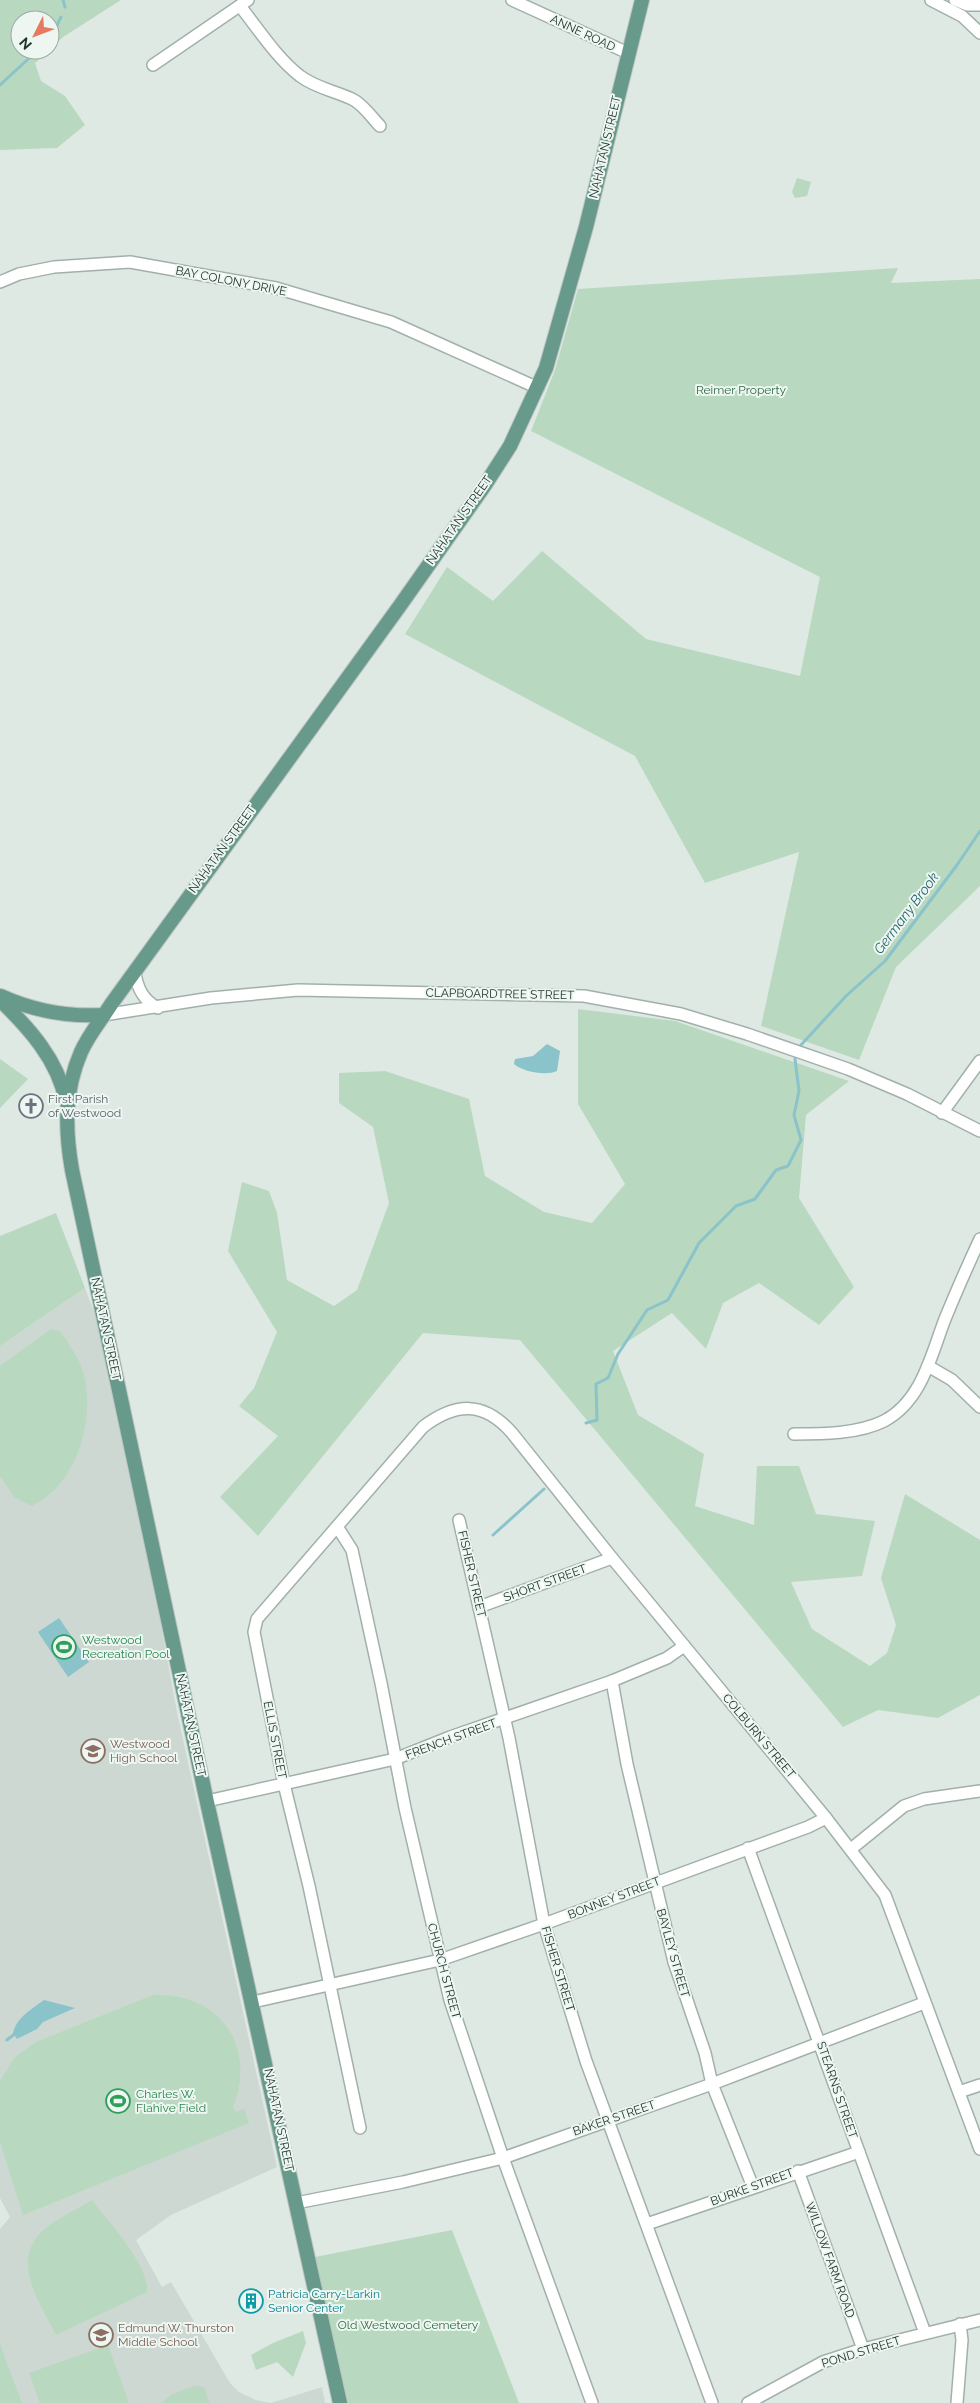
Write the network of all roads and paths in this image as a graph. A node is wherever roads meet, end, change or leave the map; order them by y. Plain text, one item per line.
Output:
1 (512, 0) edge
2 (642, 0) edge
3 (930, 0) edge
4 (955, 0) edge
5 (244, 3) edge
6 (980, 5) edge
7 (976, 29) edge
8 (628, 53) junction
9 (153, 65) dead end
10 (380, 126) dead end
11 (0, 282) edge
12 (538, 388) junction
13 (135, 972) junction
14 (0, 996) edge
15 (0, 1000) edge
16 (158, 1008) junction
17 (104, 1015) junction
18 (980, 1061) edge
19 (67, 1109) junction
20 (942, 1113) junction
21 (980, 1131) edge
22 (980, 1238) edge
23 (928, 1366) junction
24 (980, 1407) edge
25 (439, 1415) joint
26 (794, 1434) dead end
27 (460, 1520) dead end
28 (338, 1528) junction
29 (612, 1558) junction
30 (479, 1607) junction
31 (684, 1646) junction
32 (612, 1681) junction
33 (504, 1719) junction
34 (395, 1759) junction
35 (284, 1784) junction
36 (980, 1790) edge
37 (207, 1801) junction
38 (826, 1818) junction
39 (748, 1848) junction
40 (851, 1849) junction
41 (654, 1883) junction
42 (544, 1924) junction
43 (440, 1960) junction
44 (330, 1986) junction
45 (253, 2002) junction
46 (924, 2003) junction
47 (820, 2043) junction
48 (712, 2084) junction
49 (980, 2085) edge
50 (959, 2092) junction
51 (609, 2120) junction
52 (360, 2128) dead end
53 (980, 2149) edge
54 (859, 2152) junction
55 (503, 2158) junction
56 (798, 2171) junction
57 (753, 2188) junction
58 (296, 2203) junction
59 (647, 2224) junction
60 (980, 2320) edge
61 (960, 2324) junction
62 (926, 2333) junction
63 (863, 2349) junction
64 (340, 2403) edge
65 (592, 2403) edge
66 (712, 2403) edge
67 (748, 2403) edge
68 (957, 2403) edge

1 - 8 street, ANNE ROAD
2 - 8 main road, NAHATAN STREET
3 - 7 street
4 - 6 street
5 - 9 street
5 - 10 street
8 - 12 main road, NAHATAN STREET
11 - 12 street, BAY COLONY DRIVE
12 - 13 main road, NAHATAN STREET
13 - 16 street
13 - 17 main road, NAHATAN STREET
14 - 17 main road, CLAPBOARDTREE STREET
15 - 19 main road
16 - 17 street, CLAPBOARDTREE STREET
16 - 20 street, CLAPBOARDTREE STREET
17 - 19 main road, NAHATAN STREET
18 - 20 street
19 - 37 main road, NAHATAN STREET
20 - 21 street, CLAPBOARDTREE STREET
22 - 23 street
23 - 24 street
23 - 26 street
25 - 28 street, ELLIS STREET
25 - 29 street, COLBURN STREET
27 - 30 street, FISHER STREET
28 - 34 street, CHURCH STREET
28 - 35 street, ELLIS STREET
29 - 30 street, SHORT STREET
29 - 31 street, COLBURN STREET
30 - 33 street, FISHER STREET
31 - 32 street, FRENCH STREET
31 - 38 street, COLBURN STREET
32 - 33 street, FRENCH STREET
32 - 41 street, BAYLEY STREET
33 - 34 street, FRENCH STREET
33 - 42 street, FISHER STREET
34 - 35 street, FRENCH STREET
34 - 43 street, CHURCH STREET
35 - 37 street, FRENCH STREET
35 - 44 street, ELLIS STREET
36 - 40 street
37 - 45 main road, NAHATAN STREET
38 - 39 street, BONNEY STREET
38 - 40 street, COLBURN STREET
39 - 41 street, BONNEY STREET
39 - 47 street, STEARNS STREET
40 - 46 street, COLBURN STREET
41 - 42 street, BONNEY STREET
41 - 48 street, BAYLEY STREET
42 - 43 street, BONNEY STREET
42 - 51 street, FISHER STREET
43 - 44 street, BONNEY STREET
43 - 55 street, CHURCH STREET
44 - 45 street, BONNEY STREET
44 - 52 street, ELLIS STREET
45 - 58 main road, NAHATAN STREET
46 - 47 street, BAKER STREET
46 - 50 street, COLBURN STREET
47 - 48 street, BAKER STREET
47 - 54 street, STEARNS STREET
48 - 51 street, BAKER STREET
48 - 57 street, BAYLEY STREET
49 - 50 street
50 - 53 street, COLBURN STREET
51 - 55 street, BAKER STREET
51 - 59 street, FISHER STREET
54 - 56 street, BURKE STREET
54 - 62 street, STEARNS STREET
55 - 58 street, BAKER STREET
55 - 65 street, CHURCH STREET
56 - 57 street, BURKE STREET
56 - 63 street, WILLOW FARM ROAD
57 - 59 street, BURKE STREET
58 - 64 main road, NAHATAN STREET
59 - 66 street, FISHER STREET
60 - 61 street, POND STREET
61 - 62 street, POND STREET
61 - 68 street
62 - 63 street, POND STREET
63 - 67 street, POND STREET

